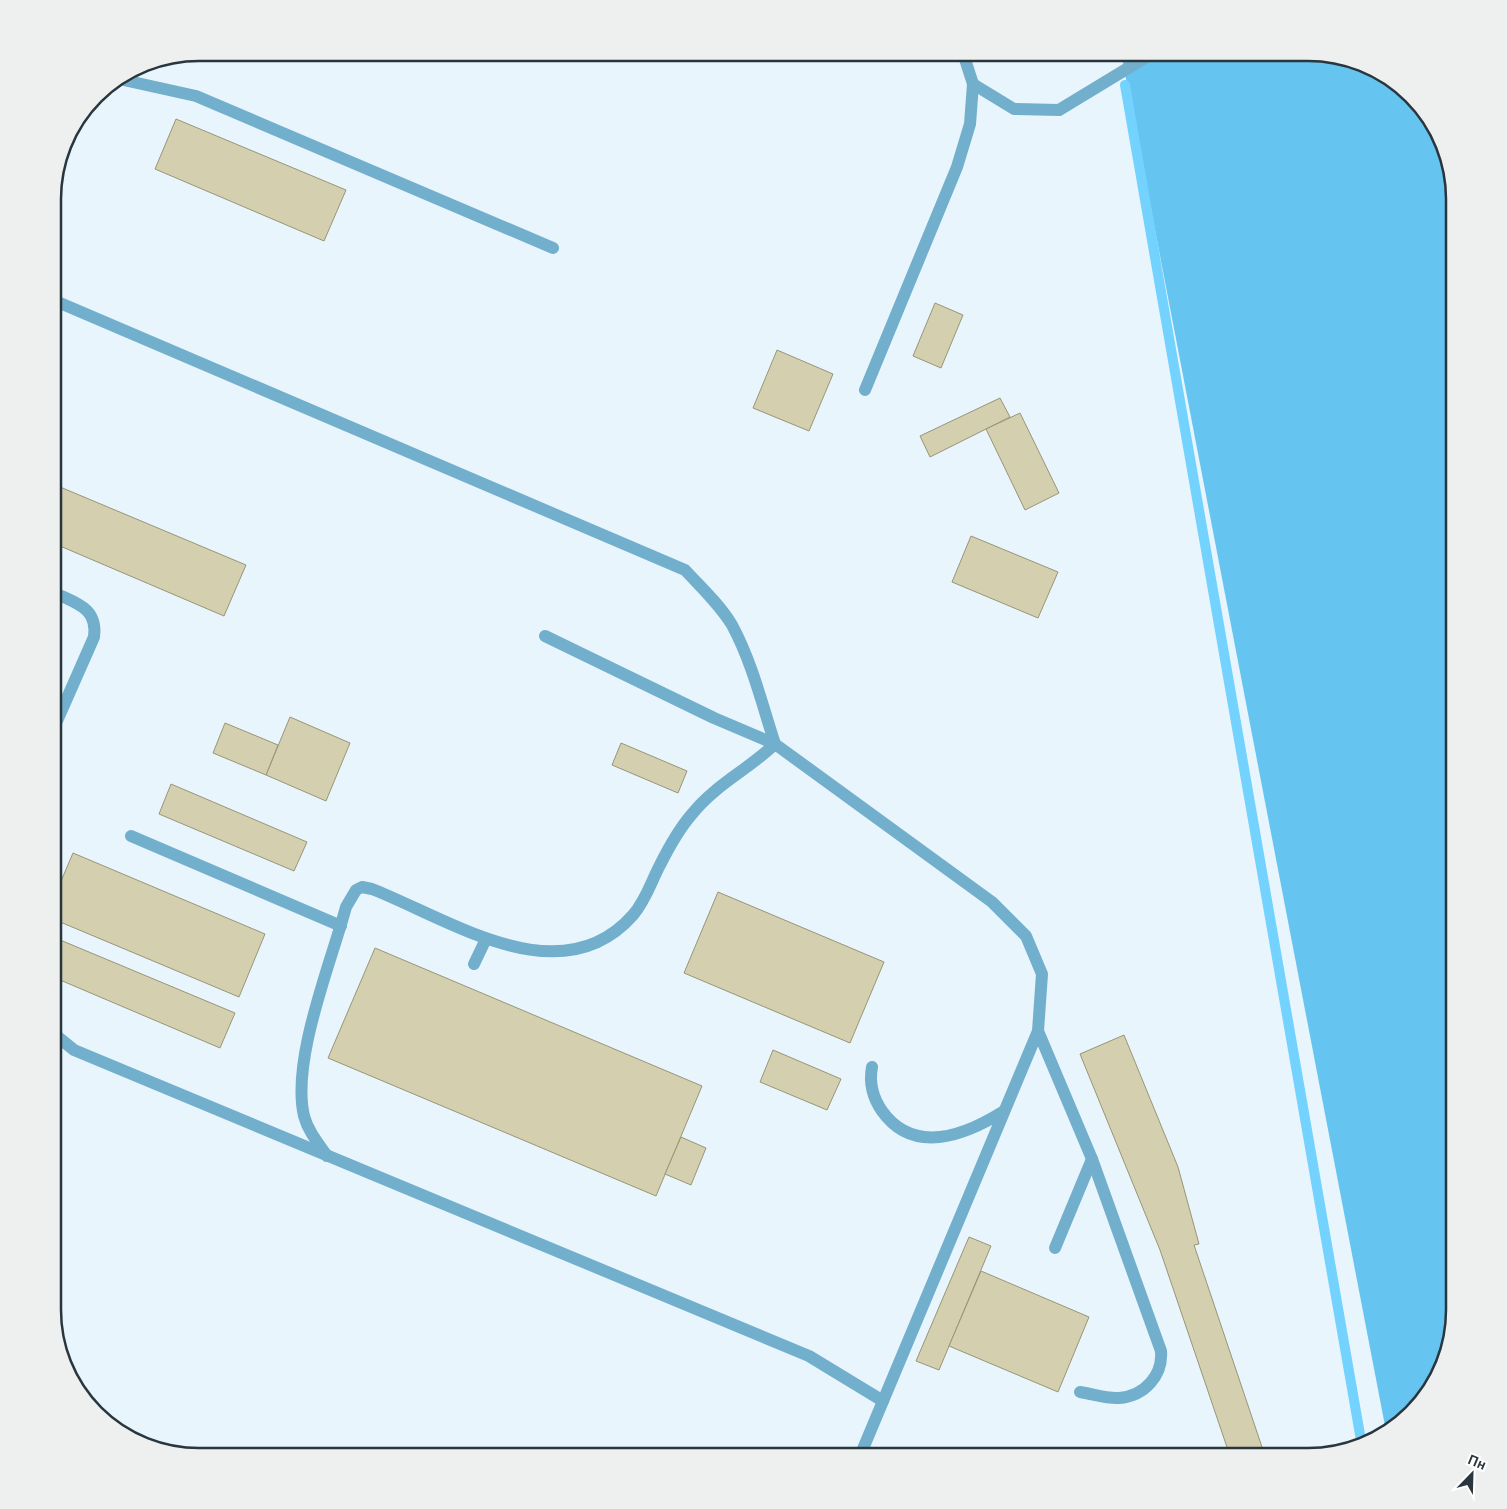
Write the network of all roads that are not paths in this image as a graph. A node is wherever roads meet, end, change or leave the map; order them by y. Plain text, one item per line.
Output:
1 (966, 62) edge
2 (1138, 62) edge
3 (128, 81) edge
4 (973, 84) junction
5 (553, 248) dead end
6 (62, 304) edge
7 (865, 390) dead end
8 (62, 596) edge
9 (545, 636) dead end
10 (62, 711) edge
11 (775, 744) junction
12 (131, 836) dead end
13 (341, 926) junction
14 (486, 939) junction
15 (474, 964) dead end
16 (1038, 1031) junction
17 (61, 1040) edge
18 (872, 1067) dead end
19 (1004, 1111) junction
20 (327, 1156) junction
21 (1092, 1159) junction
22 (1055, 1248) dead end
23 (1080, 1392) dead end
24 (883, 1401) junction
25 (863, 1448) edge

1 - 4 street
2 - 4 street
3 - 5 street
4 - 7 street
6 - 11 street
8 - 10 street
9 - 11 street
11 - 14 street
11 - 16 street
12 - 13 street
13 - 14 street
13 - 20 street
14 - 15 street
16 - 19 street
16 - 21 street
17 - 20 street
18 - 19 street
19 - 24 street
20 - 24 street
21 - 22 street
21 - 23 street
24 - 25 street

